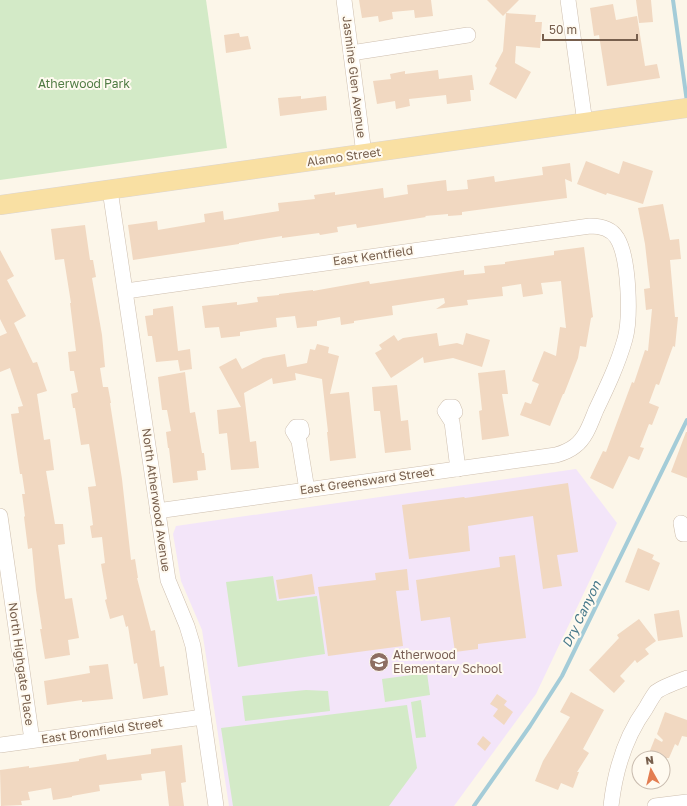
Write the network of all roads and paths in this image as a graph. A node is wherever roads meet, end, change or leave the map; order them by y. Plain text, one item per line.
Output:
1 (344, 0) edge
2 (568, 0) edge
3 (468, 35) dead end
4 (351, 52) junction
5 (680, 109) edge
6 (585, 123) junction
7 (364, 154) junction
8 (110, 190) junction
9 (0, 205) edge
10 (126, 291) junction
11 (455, 412) dead end
12 (302, 432) dead end
13 (576, 446) joint
14 (458, 469) junction
15 (306, 490) junction
16 (157, 511) junction
17 (0, 516) edge
18 (687, 678) edge
19 (203, 716) junction
20 (32, 740) junction
21 (0, 745) edge
22 (687, 802) edge
23 (216, 806) edge
24 (611, 806) edge
25 (655, 806) edge

1 - 4 street, Jasmine Glen Avenue
2 - 6 street
3 - 4 street
4 - 7 street, Jasmine Glen Avenue
5 - 6 main road, Alamo Street
6 - 7 main road, Alamo Street
7 - 8 main road, Alamo Street
8 - 9 main road, Alamo Street
8 - 10 street, North Atherwood Avenue
10 - 13 street, East Kentfield
10 - 16 street, North Atherwood Avenue
11 - 14 street
12 - 15 street
13 - 14 street, East Greensward Street
14 - 15 street, East Greensward Street
15 - 16 street, East Greensward Street
16 - 19 street, North Atherwood Avenue
17 - 20 street, North Highgate Place
18 - 24 street
19 - 20 street, East Bromfield Street
19 - 23 street, North Atherwood Avenue
20 - 21 street, East Bromfield Street
22 - 25 street

